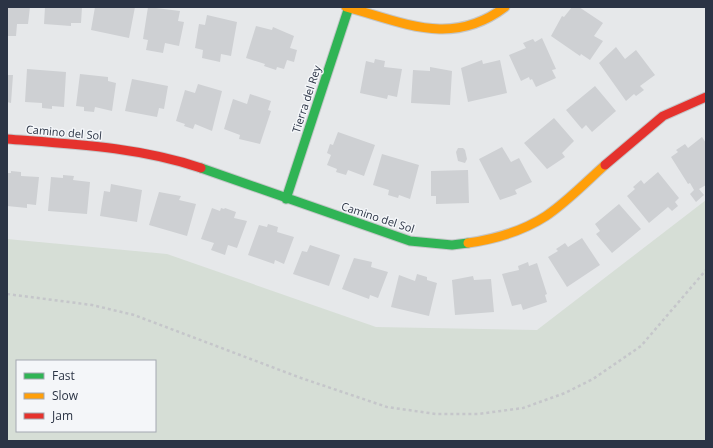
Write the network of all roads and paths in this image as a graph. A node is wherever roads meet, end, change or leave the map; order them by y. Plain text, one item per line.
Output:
1 (348, 7) edge
2 (505, 7) edge
3 (706, 97) edge
4 (7, 139) edge
5 (286, 199) junction
6 (706, 270) edge
7 (7, 294) edge

1 - 2 street
1 - 5 street, Tierra del Rey
3 - 5 street, Camino del Sol
4 - 5 street, Camino del Sol
6 - 7 path

